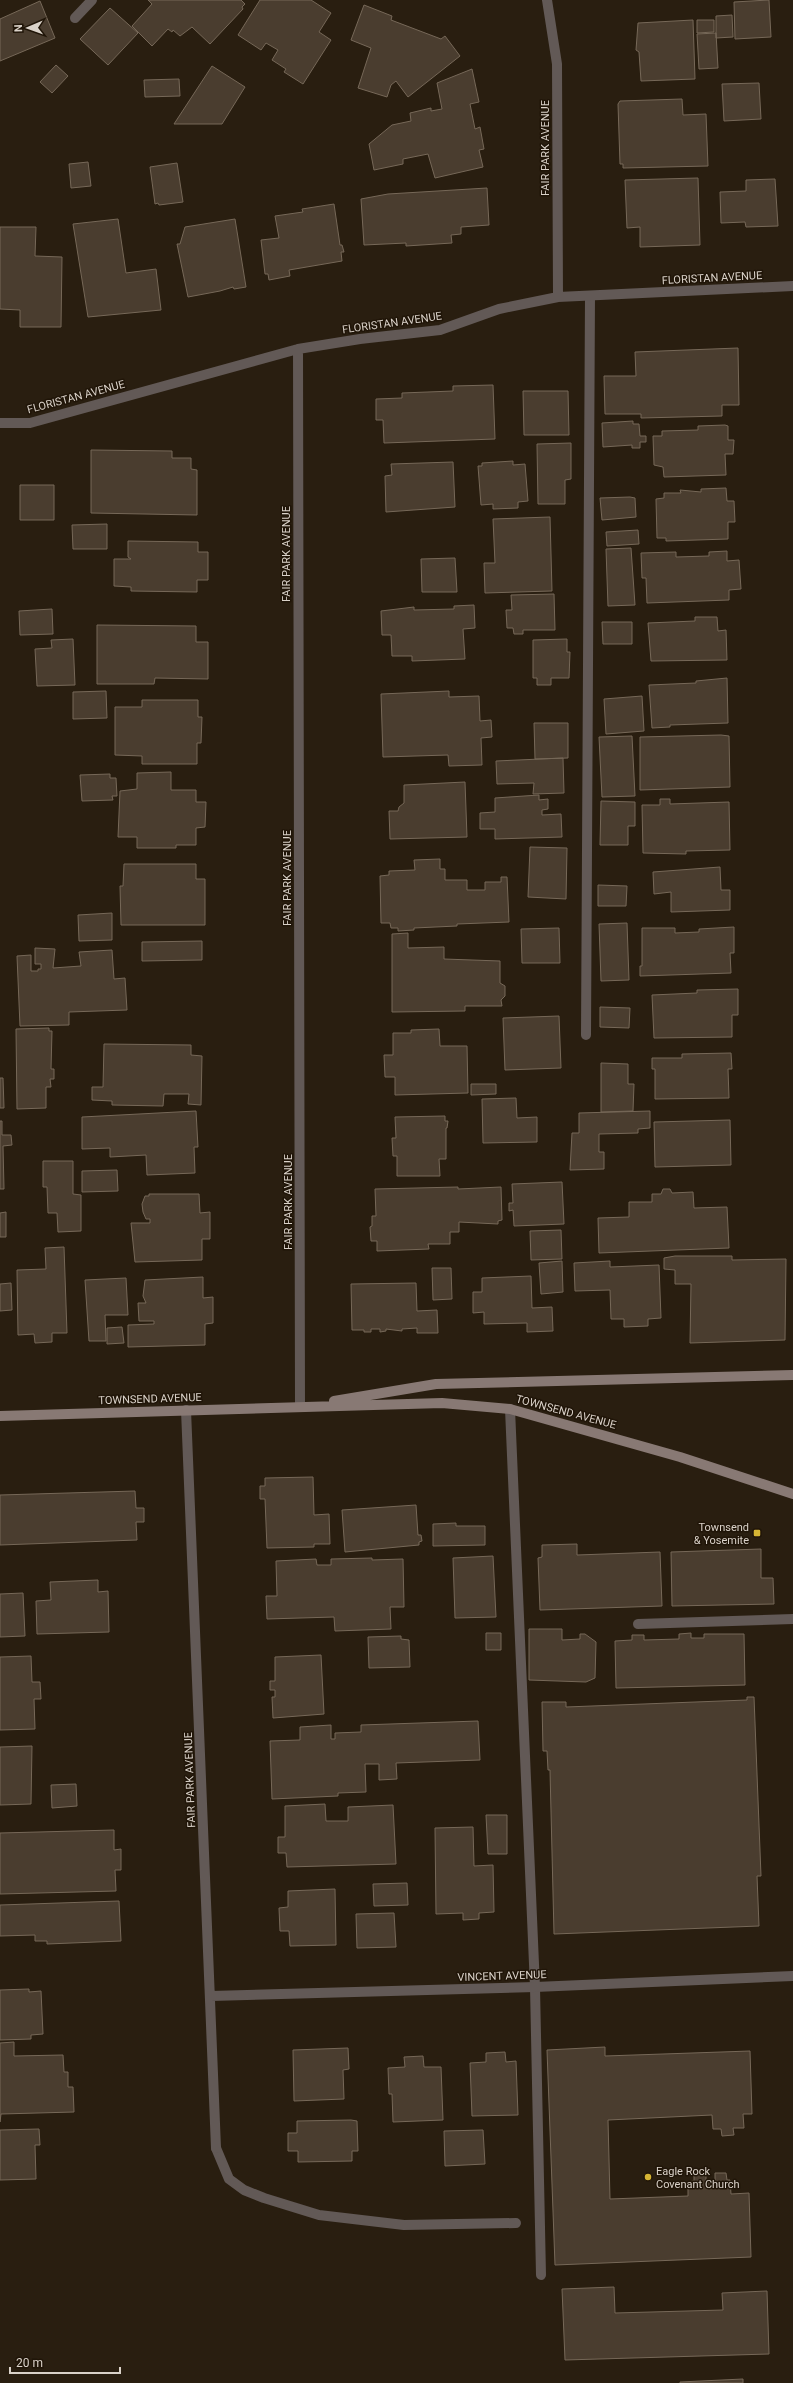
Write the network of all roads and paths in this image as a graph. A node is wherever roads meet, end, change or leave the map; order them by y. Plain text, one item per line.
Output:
1 (92, 0) edge
2 (547, 0) edge
3 (75, 18) dead end
4 (793, 286) edge
5 (590, 296) junction
6 (558, 297) junction
7 (298, 349) junction
8 (0, 423) edge
9 (586, 1035) dead end
10 (793, 1375) edge
11 (300, 1406) junction
12 (510, 1409) junction
13 (186, 1410) junction
14 (0, 1416) edge
15 (793, 1494) edge
16 (793, 1619) edge
17 (638, 1624) dead end
18 (793, 1976) edge
19 (535, 1987) junction
20 (211, 1996) junction
21 (516, 2223) dead end
22 (541, 2275) dead end

1 - 3 street
2 - 6 street, FAIR PARK AVENUE
4 - 5 street, FLORISTAN AVENUE
5 - 6 street, FLORISTAN AVENUE
5 - 9 street
6 - 7 street, FLORISTAN AVENUE
7 - 8 street, FLORISTAN AVENUE
7 - 11 street, FAIR PARK AVENUE
10 - 11 street, TOWNSEND AVENUE
11 - 12 street, TOWNSEND AVENUE
11 - 13 street, TOWNSEND AVENUE
12 - 15 street, TOWNSEND AVENUE
12 - 19 street
13 - 14 street, TOWNSEND AVENUE
13 - 20 street, FAIR PARK AVENUE
16 - 17 street
18 - 19 street, VINCENT AVENUE
19 - 20 street, VINCENT AVENUE
19 - 22 street
20 - 21 street, FAIR PARK AVENUE

